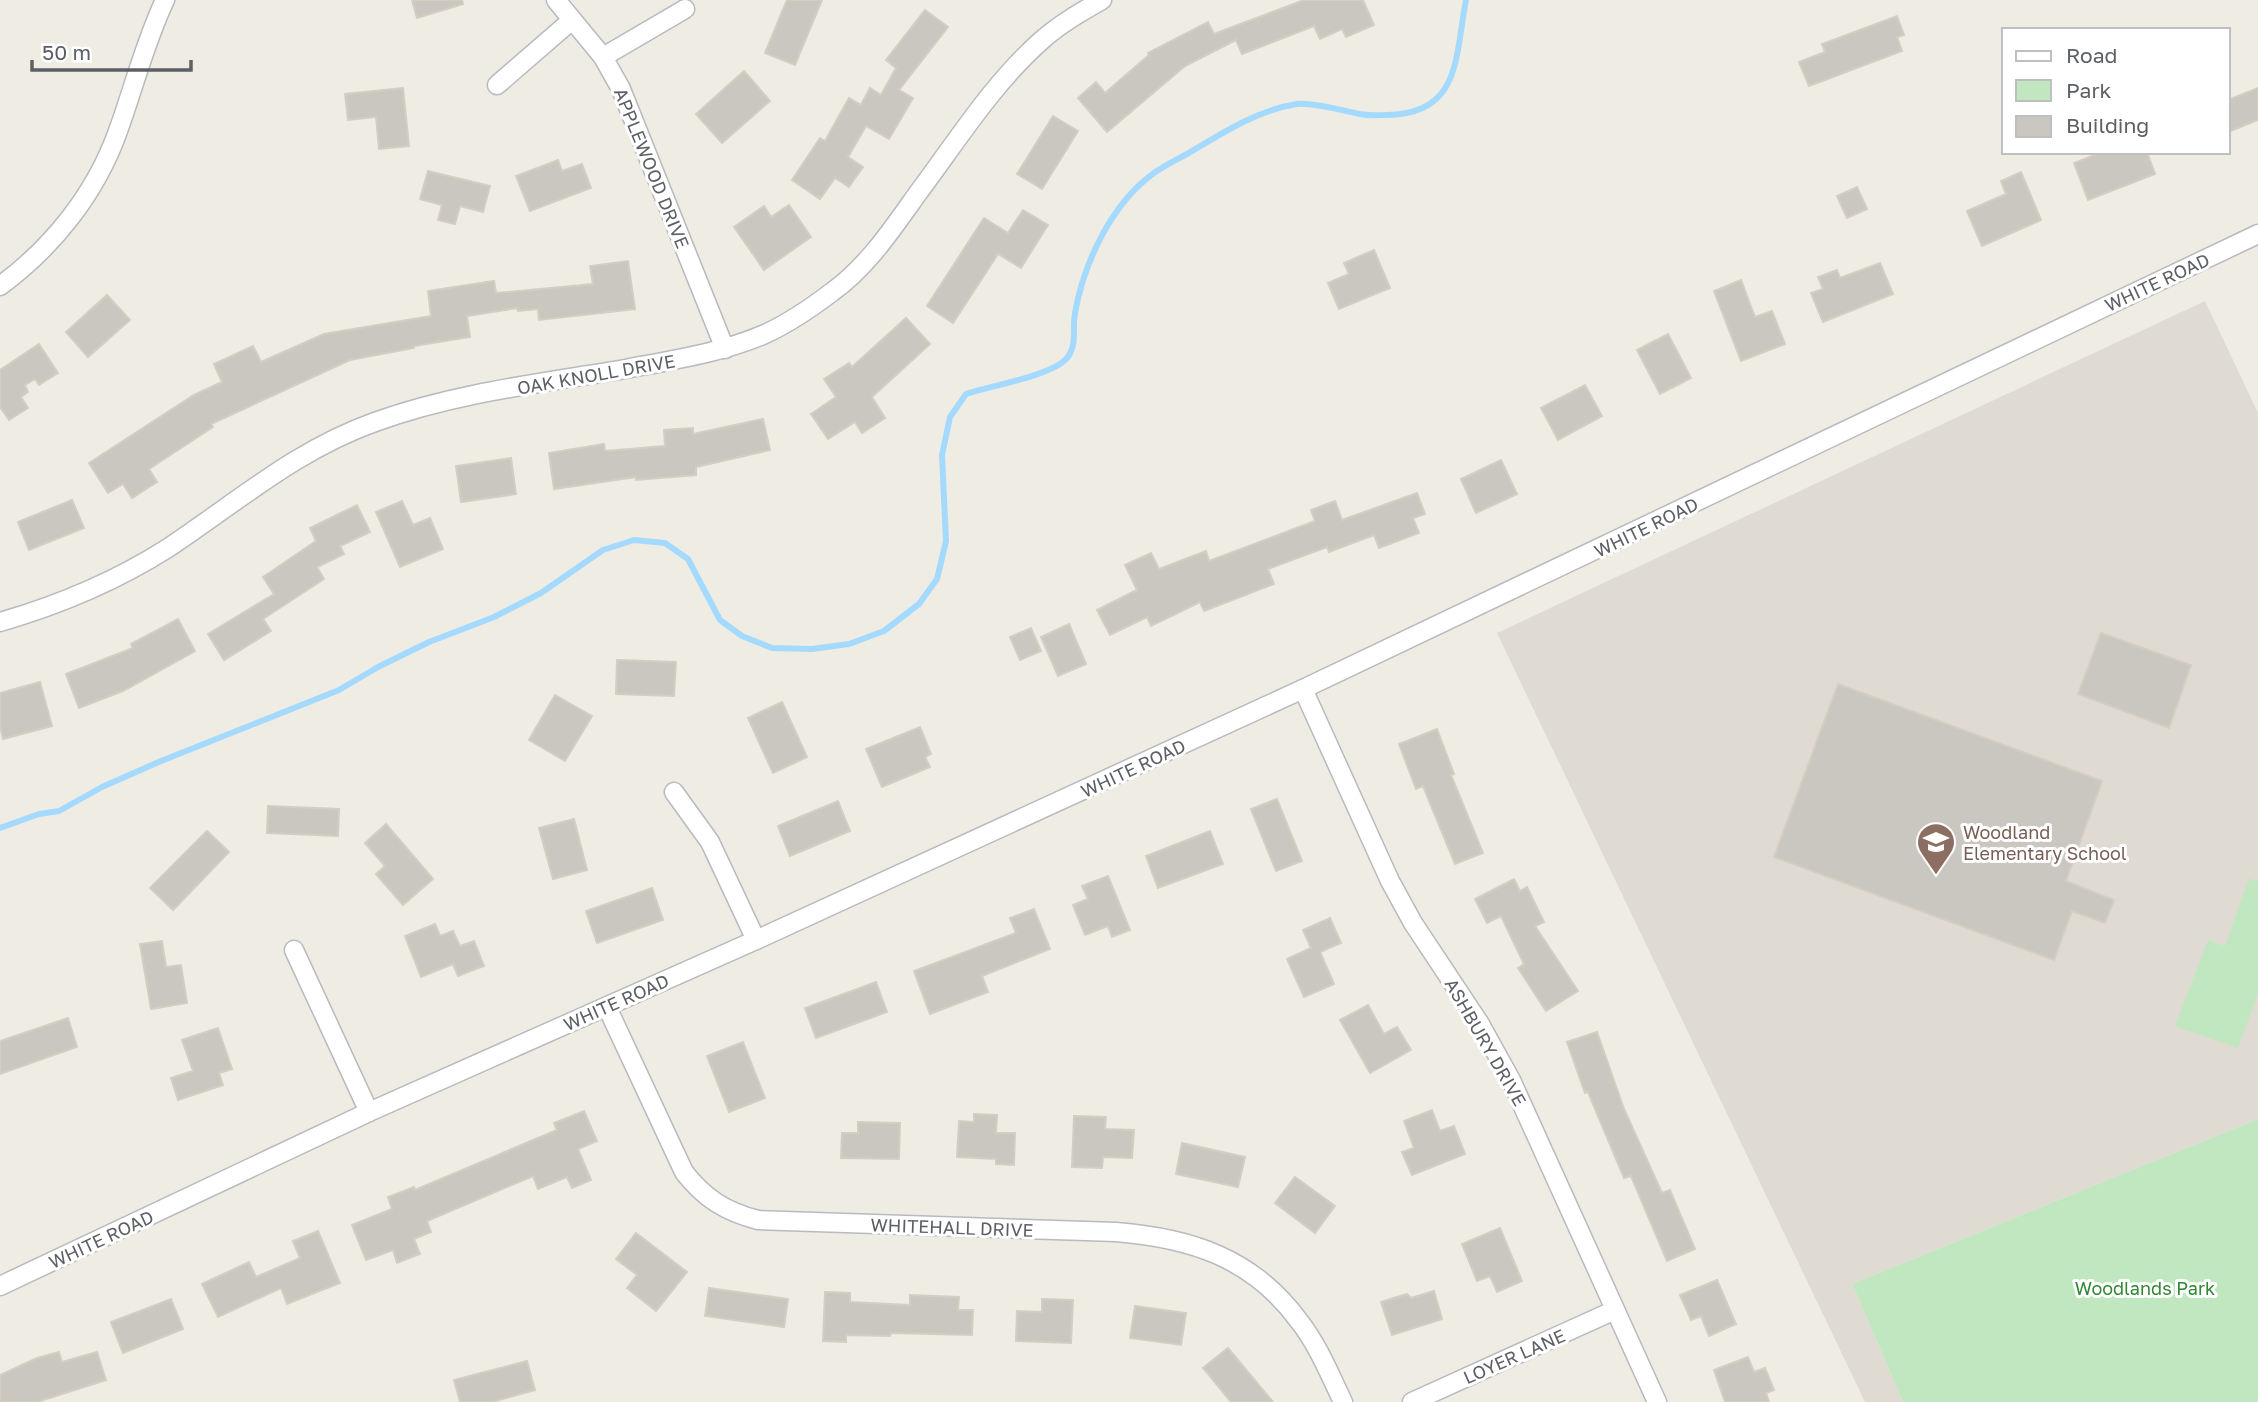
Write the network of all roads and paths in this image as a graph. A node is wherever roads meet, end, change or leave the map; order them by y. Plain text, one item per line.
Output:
1 (165, 0) edge
2 (556, 0) edge
3 (1102, 0) edge
4 (685, 9) dead end
5 (572, 20) junction
6 (603, 57) junction
7 (497, 85) dead end
8 (2258, 234) edge
9 (0, 286) edge
10 (725, 349) junction
11 (0, 622) edge
12 (1303, 689) junction
13 (674, 792) dead end
14 (756, 940) junction
15 (295, 950) dead end
16 (607, 1007) junction
17 (369, 1112) junction
18 (0, 1286) edge
19 (1615, 1310) junction
20 (1343, 1402) edge
21 (1412, 1402) edge
22 (1657, 1402) edge

1 - 9 street
2 - 5 street, APPLEWOOD DRIVE
3 - 10 street, OAK KNOLL DRIVE
4 - 6 street
5 - 6 street, APPLEWOOD DRIVE
5 - 7 street
6 - 10 street, APPLEWOOD DRIVE
8 - 12 street, WHITE ROAD
10 - 11 street, OAK KNOLL DRIVE
12 - 14 street, WHITE ROAD
12 - 19 street, ASHBURY DRIVE
13 - 14 street
14 - 16 street, WHITE ROAD
15 - 17 street
16 - 17 street, WHITE ROAD
16 - 20 street, WHITEHALL DRIVE
17 - 18 street, WHITE ROAD
19 - 21 street, LOYER LANE
19 - 22 street, ASHBURY DRIVE

